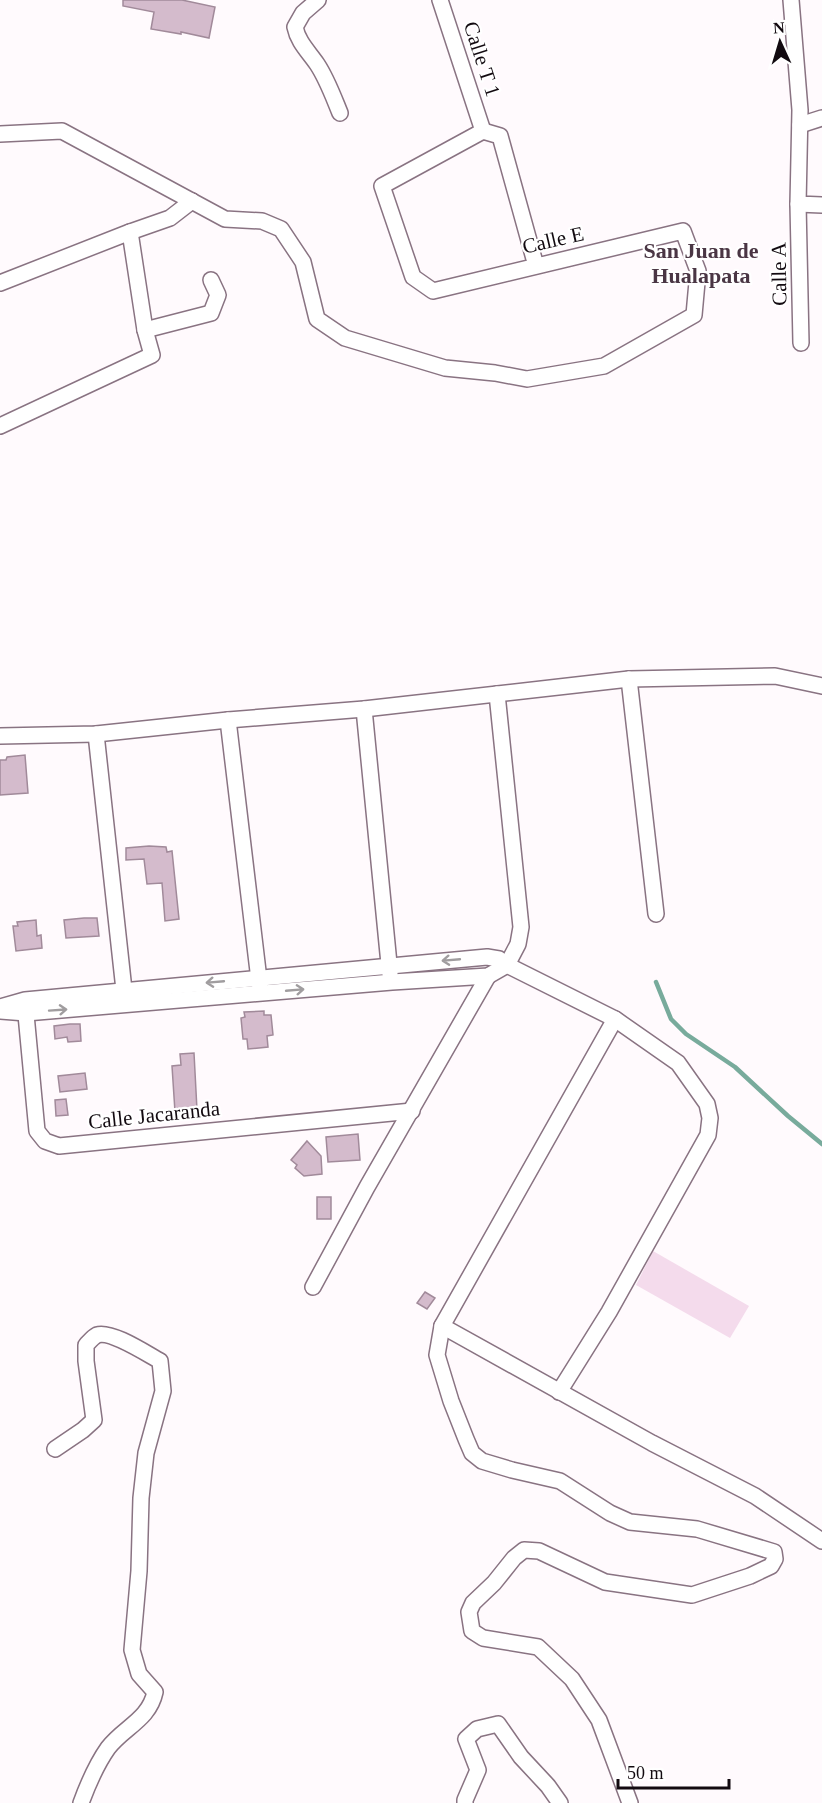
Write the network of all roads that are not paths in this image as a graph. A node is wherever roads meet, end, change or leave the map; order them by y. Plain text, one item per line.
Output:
1 (318, 0) edge
2 (440, 0) edge
3 (791, 0) edge
4 (339, 113) dead end
5 (822, 118) edge
6 (800, 125) junction
7 (483, 131) junction
8 (0, 134) edge
9 (192, 201) junction
10 (798, 204) junction
11 (822, 205) edge
12 (130, 232) junction
13 (536, 266) junction
14 (211, 280) dead end
15 (0, 283) edge
16 (145, 330) junction
17 (801, 344) dead end
18 (0, 426) edge
19 (629, 679) junction
20 (822, 686) edge
21 (497, 694) junction
22 (364, 709) junction
23 (228, 720) junction
24 (96, 734) junction
25 (0, 736) edge
26 (656, 914) dead end
27 (389, 965) junction
28 (507, 965) junction
29 (488, 976) junction
30 (392, 982) junction
31 (259, 986) junction
32 (125, 998) junction
33 (25, 1006) junction
34 (0, 1009) edge
35 (615, 1019) junction
36 (412, 1111) junction
37 (313, 1287) dead end
38 (442, 1326) junction
39 (559, 1392) junction
40 (55, 1449) dead end
41 (822, 1541) edge
42 (81, 1803) edge
43 (465, 1803) edge
44 (560, 1803) edge
45 (630, 1803) edge

1 - 4 street
2 - 7 street, Calle T 1
3 - 6 street, Calle A
5 - 6 street
6 - 10 street, Calle A
7 - 13 street
7 - 13 street, Calle E
8 - 9 street
9 - 12 street
9 - 13 street, Calle E
10 - 11 street
10 - 17 street, Calle A
12 - 15 street
12 - 16 street
14 - 16 street
16 - 18 street
19 - 20 street
19 - 21 street
19 - 26 street
21 - 22 street
21 - 28 street
22 - 23 street
22 - 27 street
23 - 24 street
23 - 31 street
24 - 25 street
24 - 32 street
28 -> 27 street
27 - 30 street
27 - 31 street
28 - 29 street
28 - 35 street
29 - 30 street
29 - 36 street
31 -> 30 street
31 - 32 street
32 - 33 street
33 - 34 street
33 - 36 street, Calle Jacaranda
35 - 38 street
35 - 39 street
36 - 37 street
38 - 39 street
38 - 45 street
39 - 41 street
40 - 42 street
43 - 44 street

